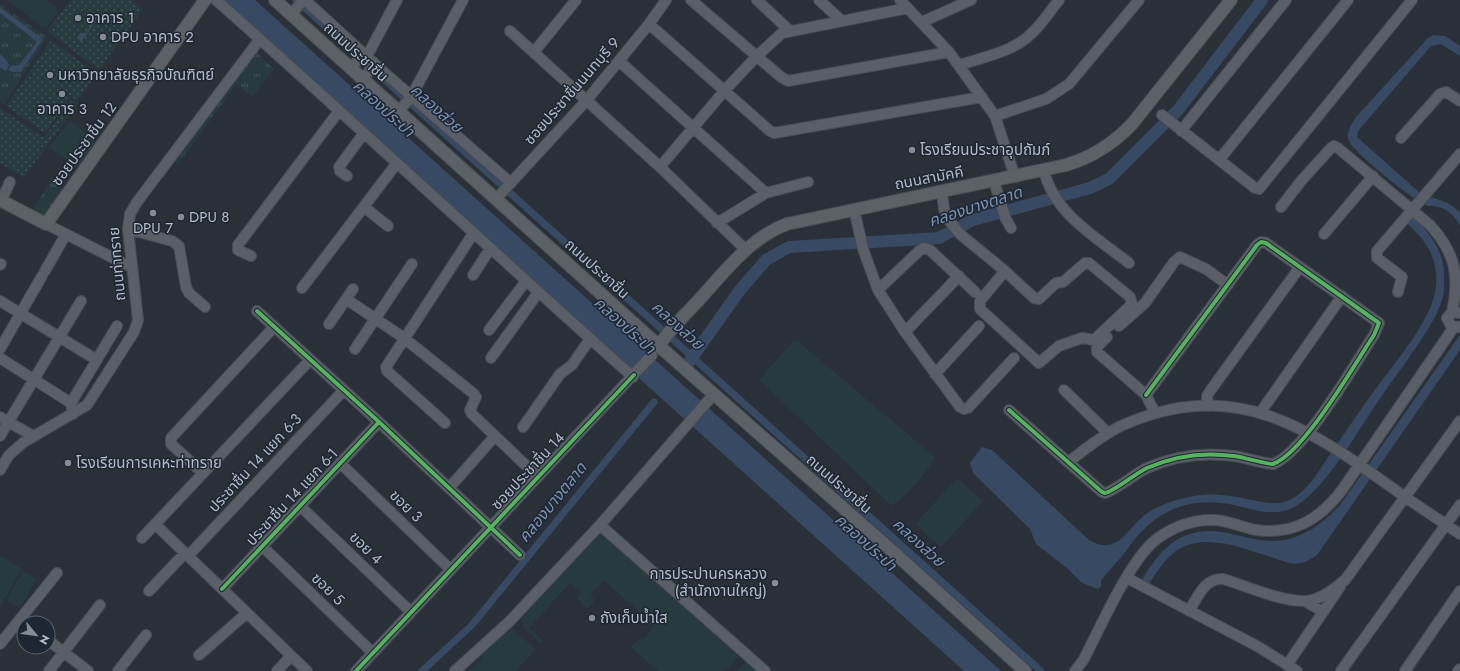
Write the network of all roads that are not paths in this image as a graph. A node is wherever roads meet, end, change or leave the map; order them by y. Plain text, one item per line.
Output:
1 (205, 0) edge
2 (216, 0) edge
3 (275, 0) edge
4 (397, 0) edge
5 (463, 0) edge
6 (576, 0) edge
7 (666, 0) edge
8 (690, 0) edge
9 (757, 0) edge
10 (819, 0) edge
11 (900, 0) edge
12 (971, 0) edge
13 (1059, 0) edge
14 (1139, 0) edge
15 (1231, 0) edge
16 (1286, 0) edge
17 (1348, 0) edge
18 (1412, 0) edge
19 (299, 5) edge
20 (908, 8) junction
21 (842, 21) junction
22 (922, 22) junction
23 (649, 24) junction
24 (510, 30) dead end
25 (790, 31) junction
26 (260, 39) junction
27 (534, 52) junction
28 (949, 52) junction
29 (757, 56) junction
30 (360, 59) junction
31 (619, 61) junction
32 (960, 65) junction
33 (370, 71) junction
34 (725, 90) junction
35 (412, 97) junction
36 (982, 97) junction
37 (586, 100) junction
38 (1460, 101) edge
39 (401, 109) junction
40 (339, 111) junction
41 (1162, 115) dead end
42 (995, 116) junction
43 (693, 126) junction
44 (1178, 128) junction
45 (364, 133) junction
46 (1401, 138) dead end
47 (1460, 154) edge
48 (1219, 160) junction
49 (397, 163) junction
50 (660, 167) junction
51 (1044, 170) junction
52 (347, 176) dead end
53 (1373, 176) junction
54 (1015, 177) junction
55 (994, 181) junction
56 (10, 182) dead end
57 (808, 182) dead end
58 (509, 184) junction
59 (942, 192) junction
60 (766, 193) junction
61 (498, 196) junction
62 (0, 200) edge
63 (364, 207) junction
64 (1281, 207) dead end
65 (1415, 207) junction
66 (856, 218) dead end
67 (717, 223) junction
68 (46, 224) junction
69 (388, 226) dead end
70 (128, 228) junction
71 (1011, 228) dead end
72 (66, 234) junction
73 (473, 234) junction
74 (1324, 234) dead end
75 (490, 249) junction
76 (746, 250) junction
77 (251, 256) dead end
78 (1129, 263) dead end
79 (412, 264) dead end
80 (131, 267) junction
81 (1300, 267) junction
82 (1005, 271) junction
83 (472, 275) dead end
84 (959, 276) junction
85 (526, 281) junction
86 (1228, 285) junction
87 (302, 288) dead end
88 (353, 289) dead end
89 (878, 290) junction
90 (975, 292) dead end
91 (1398, 292) dead end
92 (538, 293) junction
93 (1342, 296) junction
94 (346, 299) junction
95 (0, 301) edge
96 (81, 301) dead end
97 (204, 307) dead end
98 (257, 311) dead end
99 (1456, 312) edge
100 (21, 314) junction
101 (376, 319) junction
102 (329, 324) dead end
103 (117, 326) dead end
104 (979, 326) dead end
105 (274, 327) junction
106 (1457, 327) edge
107 (490, 330) dead end
108 (904, 332) junction
109 (59, 337) junction
110 (404, 338) junction
111 (590, 339) junction
112 (658, 347) junction
113 (0, 349) edge
114 (355, 349) dead end
115 (0, 358) edge
116 (490, 358) dead end
117 (1014, 358) dead end
118 (97, 360) junction
119 (310, 360) junction
120 (935, 374) junction
121 (633, 376) junction
122 (34, 379) junction
123 (344, 390) junction
124 (1064, 390) dead end
125 (1146, 395) junction
126 (710, 398) junction
127 (71, 403) junction
128 (1208, 406) junction
129 (1009, 410) dead end
130 (1155, 413) junction
131 (1260, 413) junction
132 (73, 414) junction
133 (4, 419) edge
134 (1460, 420) edge
135 (379, 422) junction
136 (445, 423) dead end
137 (523, 427) dead end
138 (1310, 432) junction
139 (1108, 433) junction
140 (0, 436) edge
141 (32, 436) junction
142 (495, 436) junction
143 (1068, 462) junction
144 (340, 464) junction
145 (1362, 465) junction
146 (0, 470) edge
147 (203, 473) junction
148 (538, 478) junction
149 (449, 488) junction
150 (1405, 497) junction
151 (1460, 505) edge
152 (300, 506) junction
153 (154, 524) junction
154 (1446, 524) junction
155 (600, 525) junction
156 (491, 527) junction
157 (1460, 534) edge
158 (142, 538) dead end
159 (262, 546) junction
160 (186, 555) junction
161 (520, 555) dead end
162 (451, 570) junction
163 (58, 573) dead end
164 (1127, 578) junction
165 (1345, 580) junction
166 (222, 589) junction
167 (149, 591) dead end
168 (1460, 591) edge
169 (1305, 601) junction
170 (100, 605) dead end
171 (1189, 611) junction
172 (411, 612) junction
173 (1323, 612) junction
174 (247, 613) junction
175 (28, 615) edge
176 (16, 629) edge
177 (146, 635) dead end
178 (0, 644) edge
179 (56, 646) edge
180 (63, 652) junction
181 (373, 653) junction
182 (199, 655) dead end
183 (291, 656) junction
184 (1287, 665) junction
185 (49, 671) edge
186 (88, 671) edge
187 (118, 671) edge
188 (277, 671) edge
189 (307, 671) edge
190 (356, 671) edge
191 (455, 671) edge
192 (765, 671) edge
193 (1025, 671) edge
194 (1075, 671) edge
195 (1297, 671) edge
196 (1342, 671) edge
197 (1405, 671) edge

1 - 68 main road, ซอยประชาชื่น 12
2 - 26 street
3 - 19 main road, ถนนประชาชื่น
4 - 30 street
5 - 35 street
6 - 27 street
7 - 23 street, ซอยประชาชื่นนนทบุรี 9
8 - 29 street
9 - 25 street
10 - 21 street
11 - 20 street
12 - 22 street
13 - 32 street
14 - 42 street
15 - 51 main road, ถนนสามัคคี
16 - 44 street
17 - 48 street
18 - 48 street
19 - 30 main road, ถนนประชาชื่น
19 - 30 street
20 - 21 street
20 - 22 street
21 - 25 street
22 - 28 street
23 - 31 street, ซอยประชาชื่นนนทบุรี 9
23 - 34 street
24 - 27 street
25 - 29 street
26 - 40 street
26 - 70 street, ถนนท่าทราย
27 - 37 street
28 - 29 street
28 - 32 street
29 - 34 street
30 - 33 main road, ถนนประชาชื่น
30 - 33 street
31 - 37 street, ซอยประชาชื่นนนทบุรี 9
31 - 43 street
32 - 36 street
33 - 35 street
33 - 39 main road, ถนนประชาชื่น
34 - 36 street
34 - 43 street
35 - 39 street
35 - 58 street
36 - 42 street
37 - 50 street
37 - 58 street, ซอยประชาชื่นนนทบุรี 9
38 - 46 street
39 - 61 main road, ถนนประชาชื่น
40 - 45 street
40 - 77 street
41 - 44 street
42 - 54 street
43 - 50 street
43 - 60 street
44 - 48 street
45 - 49 street
45 - 52 street
47 - 65 street
49 - 63 street
49 - 73 street
50 - 67 street
51 - 54 main road, ถนนสามัคคี
51 - 78 street
53 - 64 street
53 - 65 street
53 - 74 street
54 - 55 main road, ถนนสามัคคี
55 - 59 main road, ถนนสามัคคี
55 - 71 street
56 - 62 street
57 - 60 street
58 - 61 street, ซอยประชาชื่นนนทบุรี 9
59 - 76 main road, ถนนสามัคคี
59 - 82 street
60 - 67 street
61 - 112 main road, ถนนประชาชื่น
62 - 68 main road
63 - 69 street
63 - 87 street
65 - 91 street
65 - 99 street
66 - 89 street
67 - 76 street
68 - 72 street
70 - 80 street, ถนนท่าทราย
70 - 97 street
72 - 80 street
72 - 100 street
73 - 75 street
73 - 110 street
75 - 83 street
75 - 85 street
76 - 112 main road, ถนนสามัคคี
79 - 101 street
80 - 132 street, ถนนท่าทราย
81 - 86 street
81 - 93 street
81 - 128 street
82 - 82 street
84 - 89 street
84 - 90 street
84 - 108 street
85 - 92 street
85 - 107 street
86 - 125 street
86 - 125 street
88 - 94 street
89 - 108 street
92 - 111 street
92 - 116 street
93 - 131 street
93 - 138 street
94 - 101 street
94 - 102 street
95 - 100 street
96 - 109 street
98 - 105 street
99 - 106 street
100 - 109 street
100 - 113 street
101 - 110 street
101 - 114 street
103 - 118 street
104 - 120 street
105 - 119 street
105 - 147 street
106 - 145 street
108 - 120 street
109 - 118 street
109 - 122 street
110 - 136 street
110 - 142 street
111 - 121 street
111 - 137 street
112 - 121 street, ซอยประชาชื่น 14
112 - 126 main road, ถนนประชาชื่น
115 - 122 street
117 - 120 street
118 - 127 street
119 - 123 street
119 - 147 street
121 - 148 street, ซอยประชาชื่น 14
122 - 127 street
122 - 133 street
123 - 135 street
123 - 160 street, ประชาชื่น 14 แยก 6-3
124 - 139 street
125 - 130 street
126 - 155 street
126 - 193 main road, ถนนประชาชื่น
127 - 132 street
128 - 130 street
128 - 131 street
129 - 143 street
130 - 139 street
131 - 138 street
132 - 141 street, ถนนท่าทราย
133 - 140 street
133 - 141 street
134 - 150 street
135 - 144 street, ประชาชื่น 14 แยก 6-1
135 - 149 street
138 - 143 street
138 - 145 street
139 - 143 street
141 - 146 street, ถนนท่าทราย
142 - 148 street
142 - 149 street
144 - 152 street, ประชาชื่น 14 แยก 6-1
144 - 162 street, ขอย 3
145 - 150 street
145 - 164 street
147 - 153 street
148 - 156 street, ซอยประชาชื่น 14
149 - 156 street
150 - 154 street
150 - 165 street
151 - 154 street
152 - 159 street, ประชาชื่น 14 แยก 6-1
152 - 172 street, ขอย 4
153 - 158 street
153 - 160 street
154 - 157 street
154 - 196 street
155 - 191 street
155 - 192 street
156 - 161 street
156 - 162 street, ซอยประชาชื่น 14
159 - 166 street, ประชาชื่น 14 แยก 6-1
159 - 181 street, ฃอย 5
160 - 166 street
160 - 167 street, ประชาชื่น 14 แยก 6-3
162 - 172 street, ซอยประชาชื่น 14
163 - 175 street
164 - 171 street
164 - 194 street
165 - 169 street
165 - 173 street
166 - 174 street
168 - 197 street
169 - 171 street
169 - 173 street
170 - 180 street
171 - 184 street
172 - 181 street, ซอยประชาชื่น 14
173 - 184 street
174 - 182 street
174 - 183 street
176 - 178 street
177 - 187 street
179 - 180 street
180 - 185 street
180 - 186 street
181 - 190 street, ซอยประชาชื่น 14
183 - 188 street
183 - 189 street
184 - 195 street

